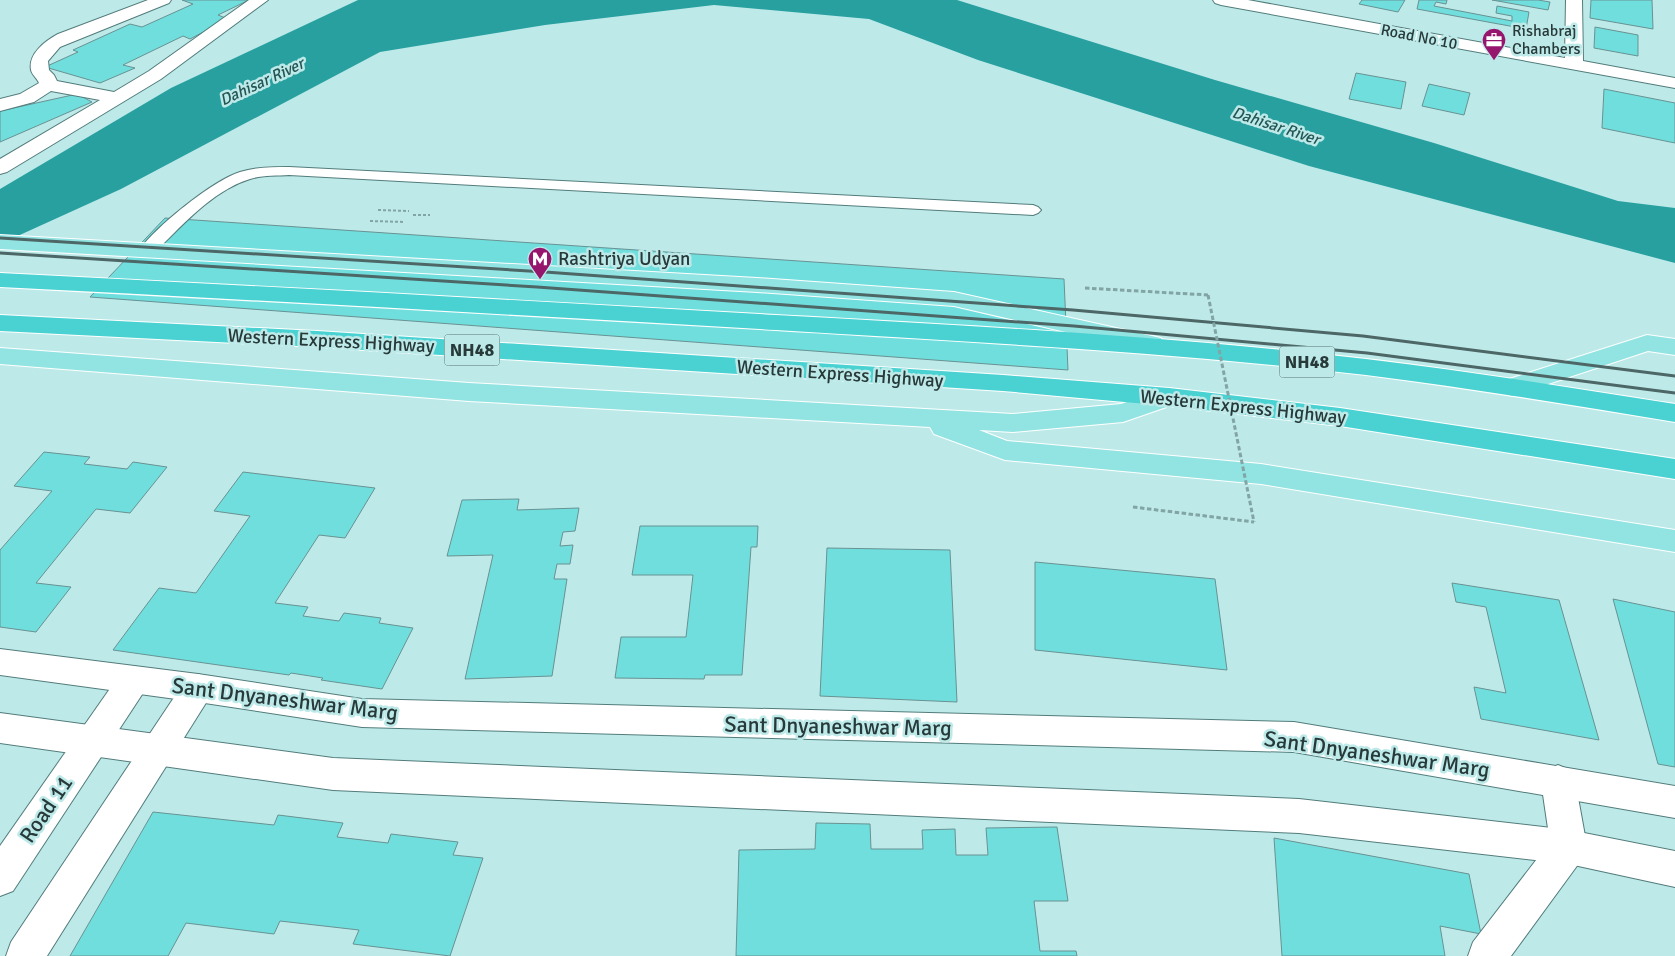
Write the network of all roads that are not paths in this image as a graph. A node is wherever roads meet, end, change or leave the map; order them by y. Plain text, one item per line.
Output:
1 (163, 0) edge
2 (260, 0) edge
3 (1222, 0) edge
4 (1574, 0) edge
5 (1574, 66) junction
6 (1675, 83) edge
7 (48, 85) junction
8 (117, 98) junction
9 (0, 105) edge
10 (0, 168) edge
11 (1033, 210) dead end
12 (0, 242) edge
13 (146, 252) junction
14 (0, 280) edge
15 (0, 323) edge
16 (1675, 347) edge
17 (1175, 349) junction
18 (0, 356) edge
19 (1512, 387) junction
20 (1169, 397) junction
21 (1675, 414) edge
22 (918, 417) junction
23 (1675, 469) edge
24 (1675, 541) edge
25 (0, 662) edge
26 (134, 680) junction
27 (198, 688) junction
28 (0, 728) edge
29 (91, 741) junction
30 (157, 749) junction
31 (1558, 781) junction
32 (1675, 802) edge
33 (1569, 847) junction
34 (1675, 870) edge
35 (0, 878) edge
36 (25, 956) edge
37 (1487, 956) edge

1 - 7 street
2 - 8 street
3 - 5 street, Road No 10
4 - 5 street
5 - 6 street, Road No 10
7 - 8 street
7 - 9 street
8 - 10 street
11 - 13 lane
12 - 13 main road
13 - 17 main road
14 - 17 highway, NH48
15 - 20 highway, Western Express Highway / NH48
16 - 19 main road
17 - 19 highway, NH48
18 - 22 main road
19 - 21 highway, NH48
20 - 22 main road
20 - 23 highway, Western Express Highway / NH48
22 - 24 main road
25 - 26 street, Sant Dnyaneshwar Marg
26 - 27 street, Sant Dnyaneshwar Marg
26 - 29 street, Road 11
27 - 30 street
27 - 31 street, Sant Dnyaneshwar Marg
28 - 29 street
29 - 30 street
29 - 35 street, Road 11
30 - 33 street
30 - 36 street
31 - 32 street, Sant Dnyaneshwar Marg
31 - 33 street
33 - 34 street
33 - 37 street

